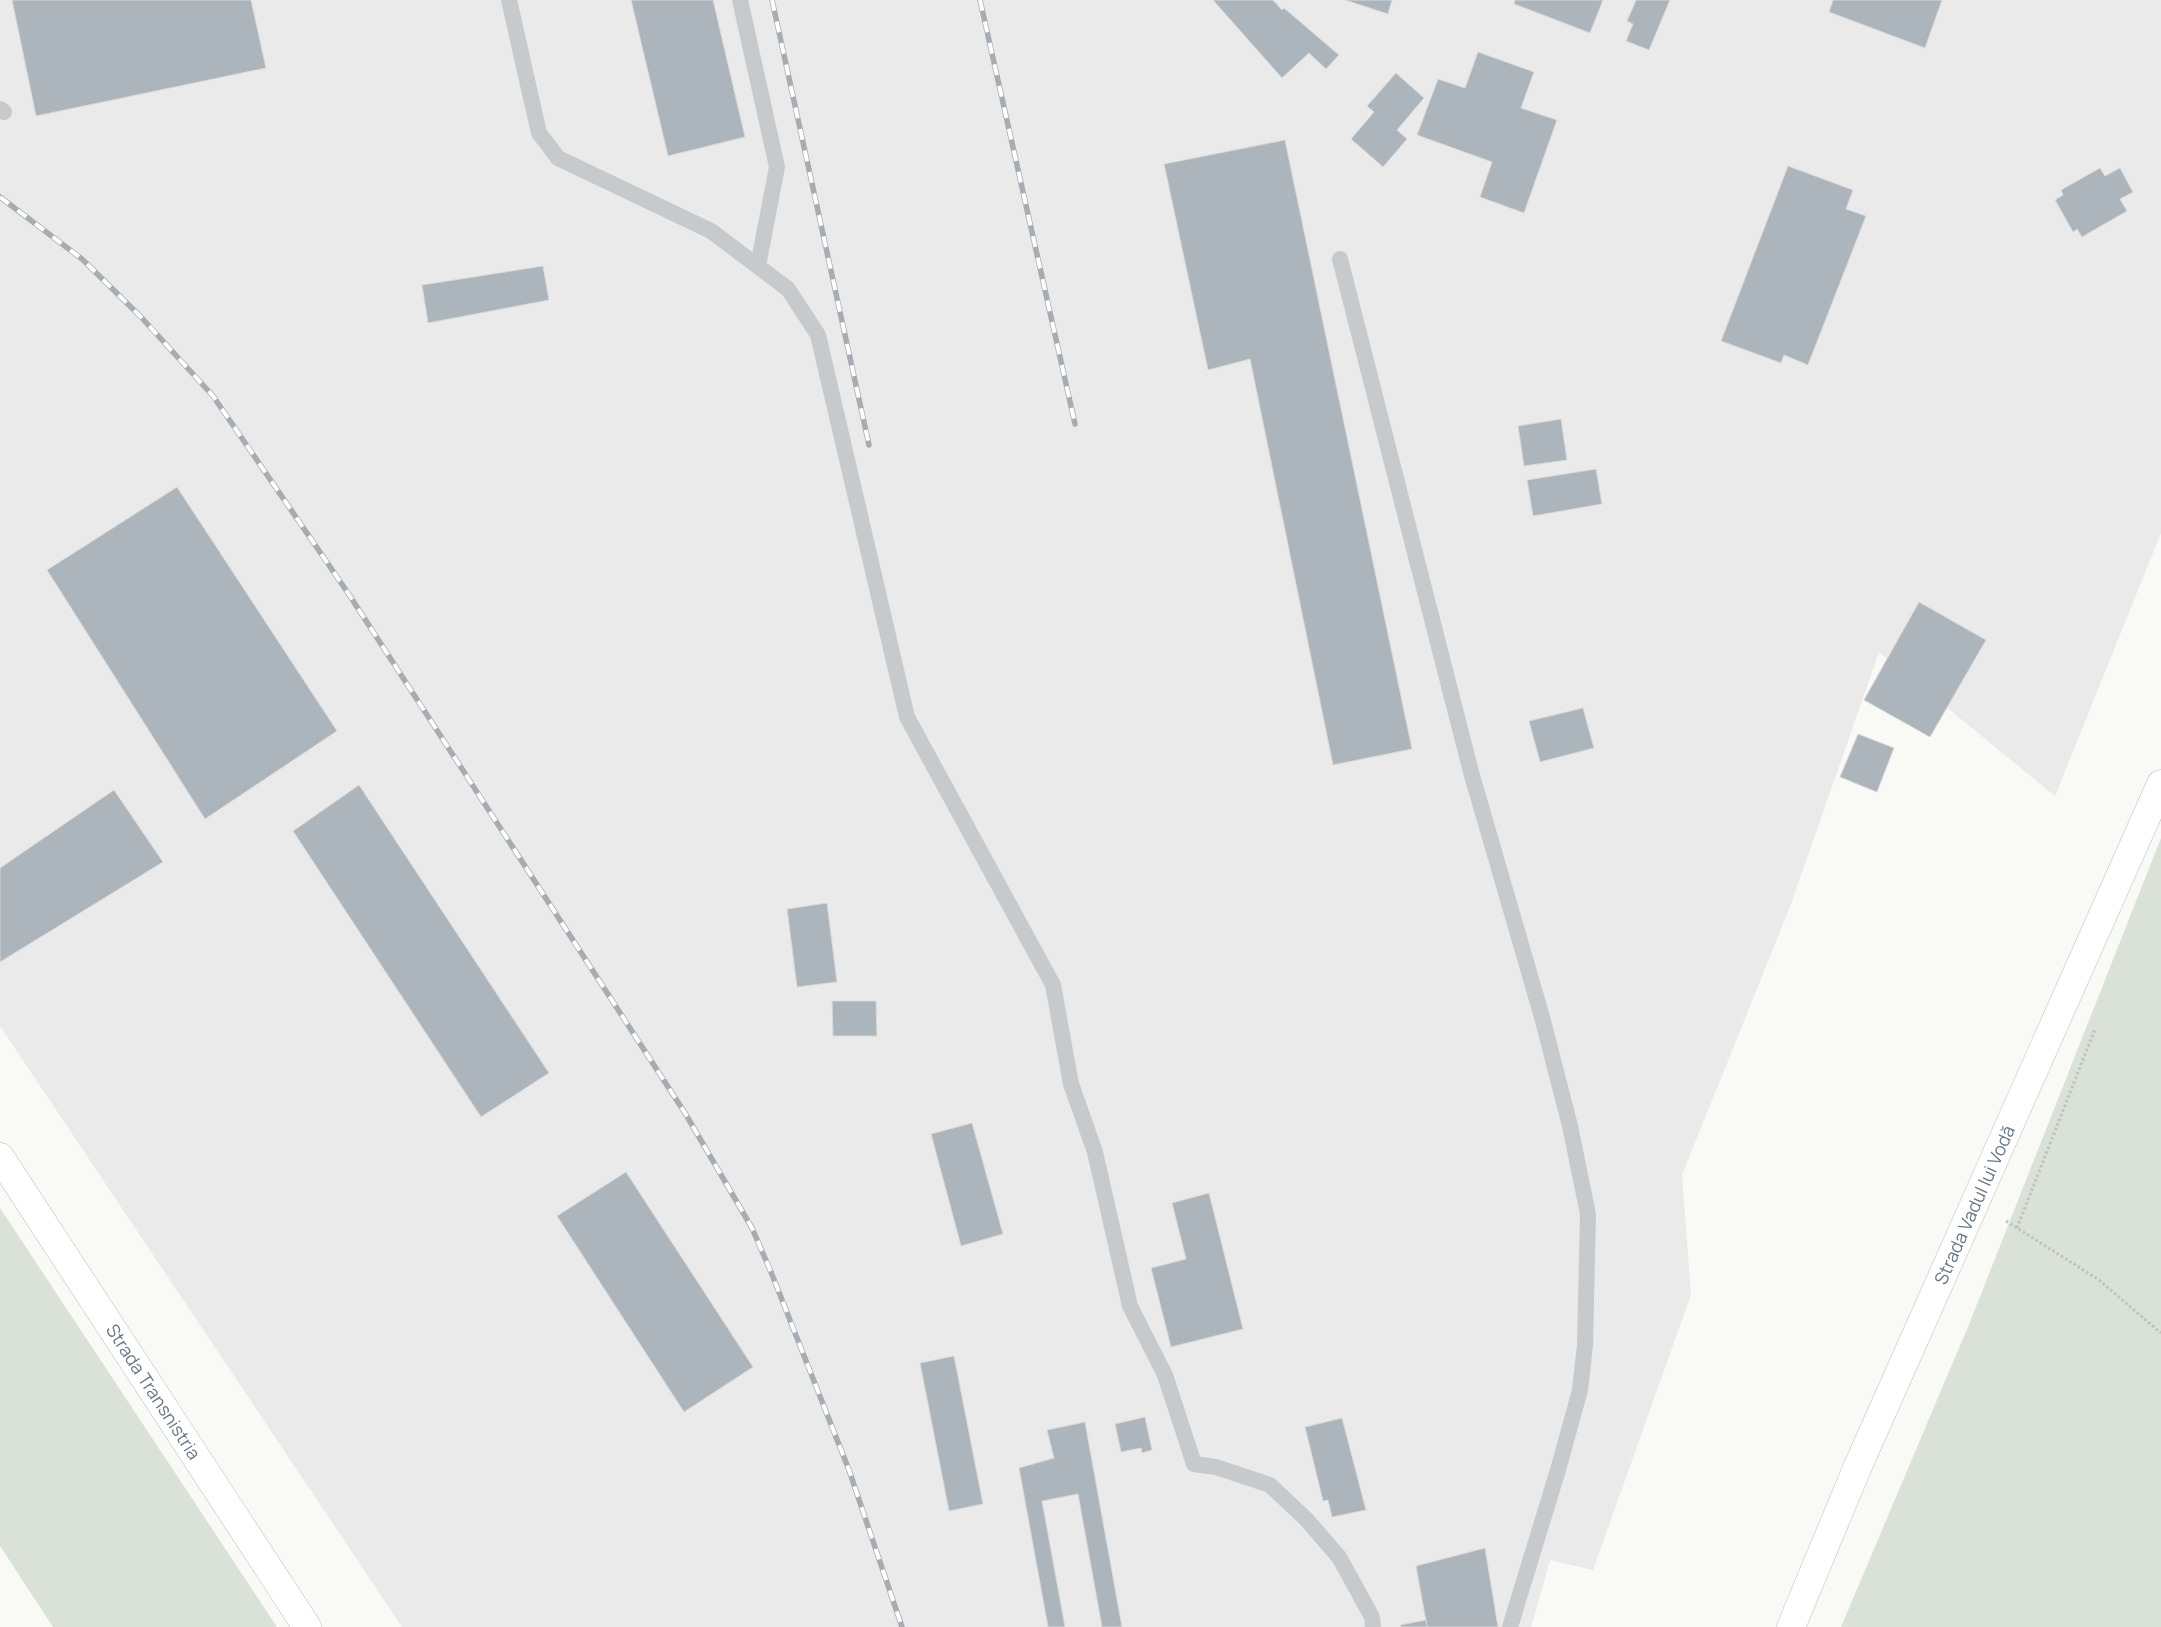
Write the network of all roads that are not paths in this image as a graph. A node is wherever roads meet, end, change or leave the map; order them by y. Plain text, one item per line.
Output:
1 (509, 0) edge
2 (740, 0) edge
3 (1340, 259) dead end
4 (758, 266) junction
5 (2161, 784) edge
6 (0, 1157) edge
7 (307, 1627) edge
8 (1373, 1627) edge
9 (1510, 1627) edge
10 (1791, 1627) edge

1 - 4 lane
2 - 4 lane
3 - 9 lane
4 - 8 lane
5 - 10 main road, Strada Vadul lui Vodă
6 - 7 main road, Strada Transnistria

